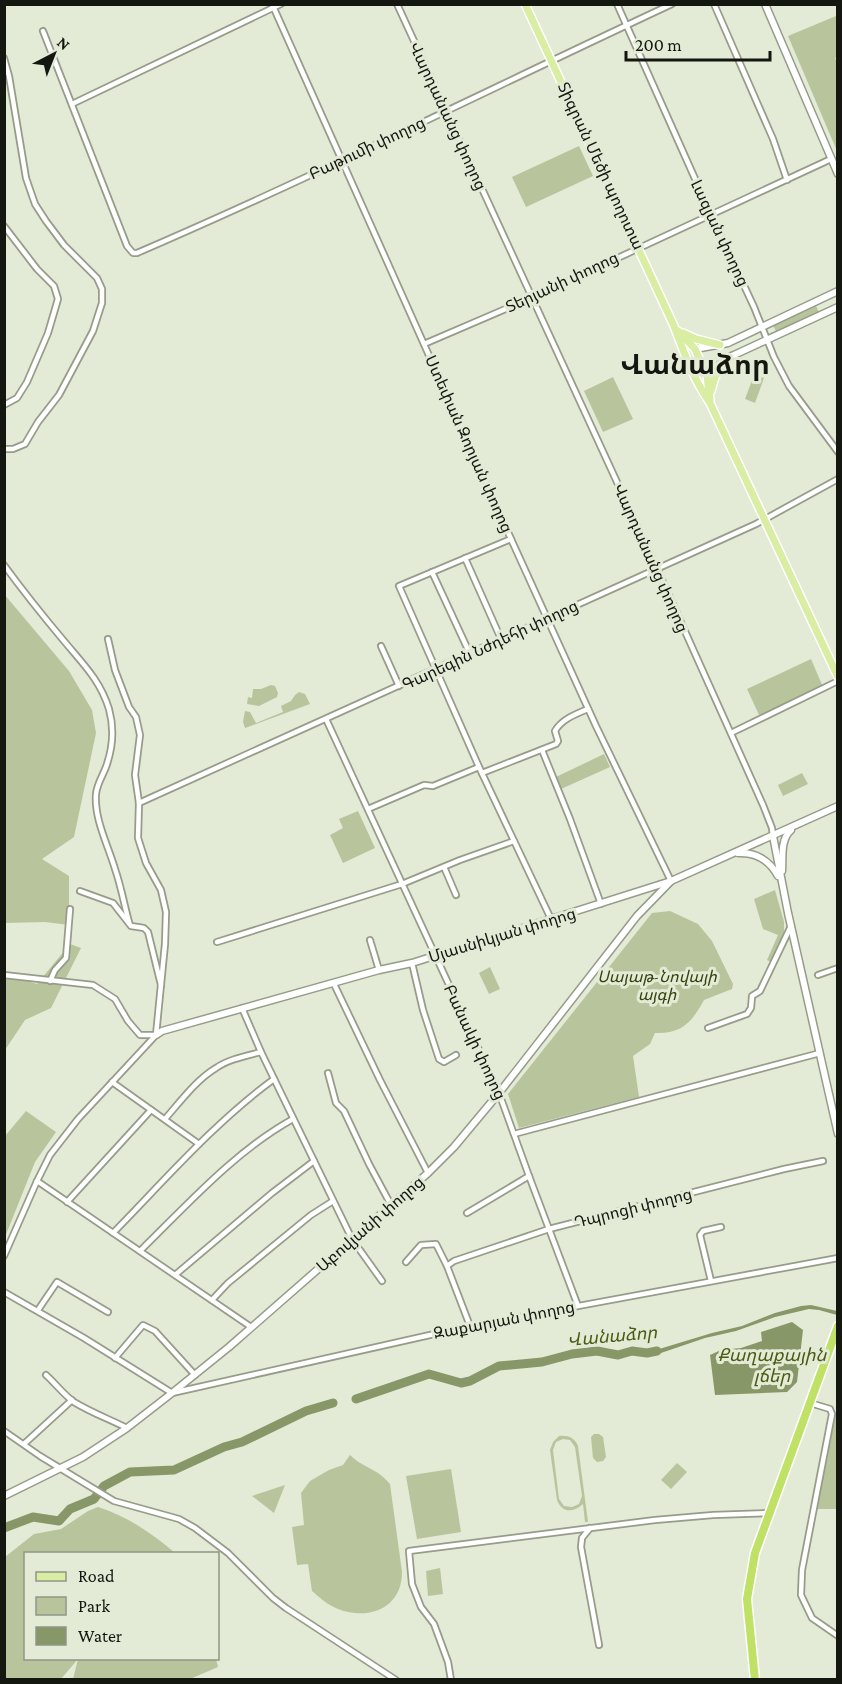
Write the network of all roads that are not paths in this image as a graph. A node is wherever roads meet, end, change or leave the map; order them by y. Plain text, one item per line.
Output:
1 (281, 4) edge
2 (397, 4) edge
3 (525, 4) edge
4 (617, 4) edge
5 (672, 4) edge
6 (714, 4) edge
7 (765, 4) edge
8 (272, 6) edge
9 (626, 26) junction
10 (43, 31) dead end
11 (4, 58) edge
12 (552, 61) junction
13 (72, 104) junction
14 (446, 110) junction
15 (831, 159) junction
16 (341, 160) junction
17 (837, 174) edge
18 (787, 180) junction
19 (711, 215) junction
20 (4, 226) edge
21 (639, 248) junction
22 (837, 291) edge
23 (531, 297) junction
24 (837, 307) edge
25 (762, 327) junction
26 (676, 329) junction
27 (767, 339) junction
28 (424, 344) junction
29 (720, 345) junction
30 (694, 349) junction
31 (685, 358) junction
32 (727, 358) junction
33 (707, 376) junction
34 (694, 378) junction
35 (710, 403) junction
36 (4, 405) edge
37 (4, 450) edge
38 (837, 453) edge
39 (837, 479) edge
40 (765, 520) junction
41 (511, 538) junction
42 (465, 558) junction
43 (4, 565) edge
44 (657, 569) junction
45 (432, 572) junction
46 (547, 618) junction
47 (108, 639) dead end
48 (501, 639) junction
49 (381, 646) dead end
50 (470, 654) junction
51 (435, 670) junction
52 (837, 677) edge
53 (837, 681) edge
54 (399, 686) junction
55 (588, 709) junction
56 (326, 719) junction
57 (731, 733) junction
58 (542, 750) junction
59 (480, 770) junction
60 (139, 803) junction
61 (837, 806) edge
62 (368, 809) junction
63 (795, 826) junction
64 (773, 836) junction
65 (514, 841) junction
66 (735, 853) junction
67 (444, 867) junction
68 (671, 881) junction
69 (402, 884) junction
70 (782, 884) junction
71 (80, 891) dead end
72 (456, 895) dead end
73 (601, 904) junction
74 (70, 909) dead end
75 (551, 919) junction
76 (129, 922) junction
77 (791, 926) junction
78 (370, 940) dead end
79 (218, 942) dead end
80 (435, 956) junction
81 (412, 963) junction
82 (837, 968) edge
83 (379, 970) junction
84 (4, 975) edge
85 (818, 975) dead end
86 (50, 981) junction
87 (334, 984) junction
88 (162, 987) junction
89 (242, 1008) junction
90 (708, 1029) dead end
91 (156, 1035) junction
92 (261, 1052) junction
93 (820, 1053) junction
94 (456, 1055) dead end
95 (328, 1073) dead end
96 (274, 1079) junction
97 (112, 1082) junction
98 (499, 1093) junction
99 (152, 1110) junction
100 (165, 1119) junction
101 (293, 1119) junction
102 (514, 1134) junction
103 (837, 1134) edge
104 (199, 1144) junction
105 (314, 1161) junction
106 (823, 1161) dead end
107 (428, 1173) junction
108 (529, 1176) junction
109 (37, 1181) junction
110 (333, 1201) junction
111 (67, 1202) junction
112 (391, 1204) junction
113 (467, 1213) dead end
114 (721, 1227) dead end
115 (549, 1229) junction
116 (113, 1233) junction
117 (352, 1239) junction
118 (140, 1251) junction
119 (4, 1256) edge
120 (837, 1258) edge
121 (406, 1262) dead end
122 (447, 1266) junction
123 (175, 1275) junction
124 (382, 1281) dead end
125 (711, 1281) junction
126 (4, 1292) edge
127 (212, 1300) junction
128 (578, 1306) junction
129 (38, 1310) junction
130 (108, 1312) dead end
131 (470, 1326) junction
132 (837, 1326) edge
133 (251, 1327) junction
134 (115, 1358) junction
135 (46, 1375) dead end
136 (195, 1375) junction
137 (172, 1394) junction
138 (72, 1400) junction
139 (810, 1403) junction
140 (126, 1428) junction
141 (4, 1431) edge
142 (24, 1444) junction
143 (60, 1468) junction
144 (4, 1496) edge
145 (768, 1513) junction
146 (590, 1528) junction
147 (837, 1636) edge
148 (599, 1645) dead end
149 (396, 1680) edge
150 (451, 1680) edge
151 (755, 1680) edge

1 - 8 street
2 - 14 street, Վարդանանց փողոց
3 - 12 main road, Տիգրան Մեծի պողոտա
4 - 9 street, Լազյան փողոց
5 - 9 street, Բաթումի փողոց
6 - 18 street
7 - 15 street
8 - 13 street
8 - 16 street, Ստեփան Զորյան փողոց
9 - 12 street, Բաթումի փողոց
9 - 19 street, Լազյան փողոց
10 - 13 street
11 - 37 street
12 - 14 street, Բաթումի փողոց
12 - 21 main road, Տիգրան Մեծի պողոտա
13 - 16 street, Բաթումի փողոց
14 - 16 street, Բաթումի փողոց
14 - 23 street, Վարդանանց փողոց
15 - 17 street
15 - 18 street, Տերյանի փողոց
16 - 28 street, Ստեփան Զորյան փողոց
18 - 19 street, Տերյանի փողոց
19 - 21 street, Տերյանի փողոց
19 - 25 street, Լազյան փողոց
20 - 36 street
21 - 23 street, Տերյանի փողոց
21 - 26 main road, Տիգրան Մեծի պողոտա
22 - 25 street
23 - 28 street, Տերյանի փողոց
23 - 44 street, Վարդանանց փողոց
24 - 27 street
25 - 27 street, Լազյան փողոց
25 - 29 street
26 - 29 main road
26 - 30 main road, Տիգրան Մեծի պողոտա
26 - 31 main road, Տիգրան Մեծի պողոտա
27 - 32 street
27 - 38 street, Լազյան փողոց
28 - 41 street, Ստեփան Զորյան փողոց
29 - 30 street
30 - 31 main road
30 - 33 main road, Տիգրան Մեծի պողոտա
31 - 34 main road, Տիգրան Մեծի պողոտա
32 - 33 street
32 - 35 main road
33 - 34 main road
33 - 35 main road, Տիգրան Մեծի պողոտա
34 - 35 main road, Տիգրան Մեծի պողոտա
35 - 40 main road, Տիգրան Մեծի պողոտա
39 - 40 street, Գարեգին Նժդեհի փողոց
40 - 44 street, Գարեգին Նժդեհի փողոց
40 - 52 main road, Տիգրան Մեծի պողոտա
41 - 42 street
41 - 46 street, Ստեփան Զորյան փողոց
42 - 45 street
42 - 48 street
43 - 76 street
44 - 46 street, Գարեգին Նժդեհի փողոց
44 - 57 street, Վարդանանց փողոց
45 - 50 street
45 - 51 street
46 - 48 street, Գարեգին Նժդեհի փողոց
46 - 55 street, Ստեփան Զորյան փողոց
47 - 60 street
48 - 50 street, Գարեգին Նժդեհի փողոց
49 - 54 street
50 - 51 street, Գարեգին Նժդեհի փողոց
51 - 54 street, Գարեգին Նժդեհի փողոց
51 - 59 street
53 - 57 street
54 - 56 street, Գարեգին Նժդեհի փողոց
55 - 58 street
55 - 68 street, Ստեփան Զորյան փողոց
56 - 60 street, Գարեգին Նժդեհի փողոց
56 - 62 street, Բանակի փողոց
57 - 64 street, Վարդանանց փողոց
58 - 59 street
58 - 73 street
59 - 62 street
59 - 65 street
60 - 88 street
61 - 63 street, Մյասնիկյան փողոց
62 - 69 street, Բանակի փողոց
63 - 64 street, Մյասնիկյան փողոց
63 - 70 street
64 - 66 street, Մյասնիկյան փողոց
64 - 70 street, Վարդանանց փողոց
65 - 67 street
65 - 75 street
66 - 68 street, Մյասնիկյան փողոց
66 - 70 street
67 - 69 street
67 - 72 street
68 - 73 street, Մյասնիկյան փողոց
68 - 98 street, Աբովյանի փողոց
69 - 79 street
69 - 80 street, Բանակի փողոց
70 - 77 street, Վարդանանց փողոց
71 - 76 street
73 - 75 street, Մյասնիկյան փողոց
74 - 86 street
75 - 80 street, Մյասնիկյան փողոց
76 - 88 street
77 - 90 street
77 - 93 street, Վարդանանց փողոց
78 - 83 street
80 - 81 street, Մյասնիկյան փողոց
80 - 98 street, Բանակի փողոց
81 - 83 street, Մյասնիկյան փողոց
81 - 94 street
82 - 85 street
83 - 87 street, Մյասնիկյան փողոց
84 - 86 street
86 - 91 street
87 - 89 street, Մյասնիկյան փողոց
87 - 107 street
88 - 91 street
89 - 91 street, Մյասնիկյան փողոց
89 - 92 street
91 - 97 street
92 - 96 street
92 - 100 street
93 - 102 street
93 - 103 street, Վարդանանց փողոց
95 - 112 street
96 - 101 street
96 - 104 street
97 - 99 street
97 - 109 street
98 - 102 street, Բանակի փողոց
98 - 107 street, Աբովյանի փողոց
99 - 100 street
99 - 111 street
100 - 104 street
101 - 105 street
101 - 118 street
102 - 108 street, Բանակի փողոց
104 - 116 street
105 - 110 street
105 - 123 street
106 - 115 street, Դպրոցի փողոց
107 - 112 street, Աբովյանի փողոց
108 - 113 street
108 - 115 street, Բանակի փողոց
109 - 111 street
109 - 119 street
110 - 117 street
110 - 127 street
111 - 116 street
112 - 117 street, Աբովյանի փողոց
114 - 125 street
115 - 122 street, Դպրոցի փողոց
115 - 128 street, Բանակի փողոց
116 - 118 street
117 - 124 street
117 - 133 street, Աբովյանի փողոց
118 - 123 street
120 - 125 street, Զաքարյան փողոց
121 - 122 street
122 - 131 street
123 - 127 street
125 - 128 street, Զաքարյան փողոց
126 - 129 street
127 - 133 street
128 - 131 street, Զաքարյան փողոց
129 - 130 street
129 - 134 street
131 - 137 street, Զաքարյան փողոց
132 - 139 highway
133 - 136 street, Աբովյանի փողոց
134 - 136 street
134 - 137 street
135 - 138 street
136 - 137 street, Աբովյանի փողոց
137 - 140 street, Աբովյանի փողոց
138 - 140 street
138 - 142 street
139 - 145 highway
139 - 147 street
140 - 143 street, Աբովյանի փողոց
141 - 142 street
142 - 143 street
143 - 144 street, Աբովյանի փողոց
143 - 149 street
145 - 146 street
145 - 151 highway
146 - 148 street
146 - 150 street

